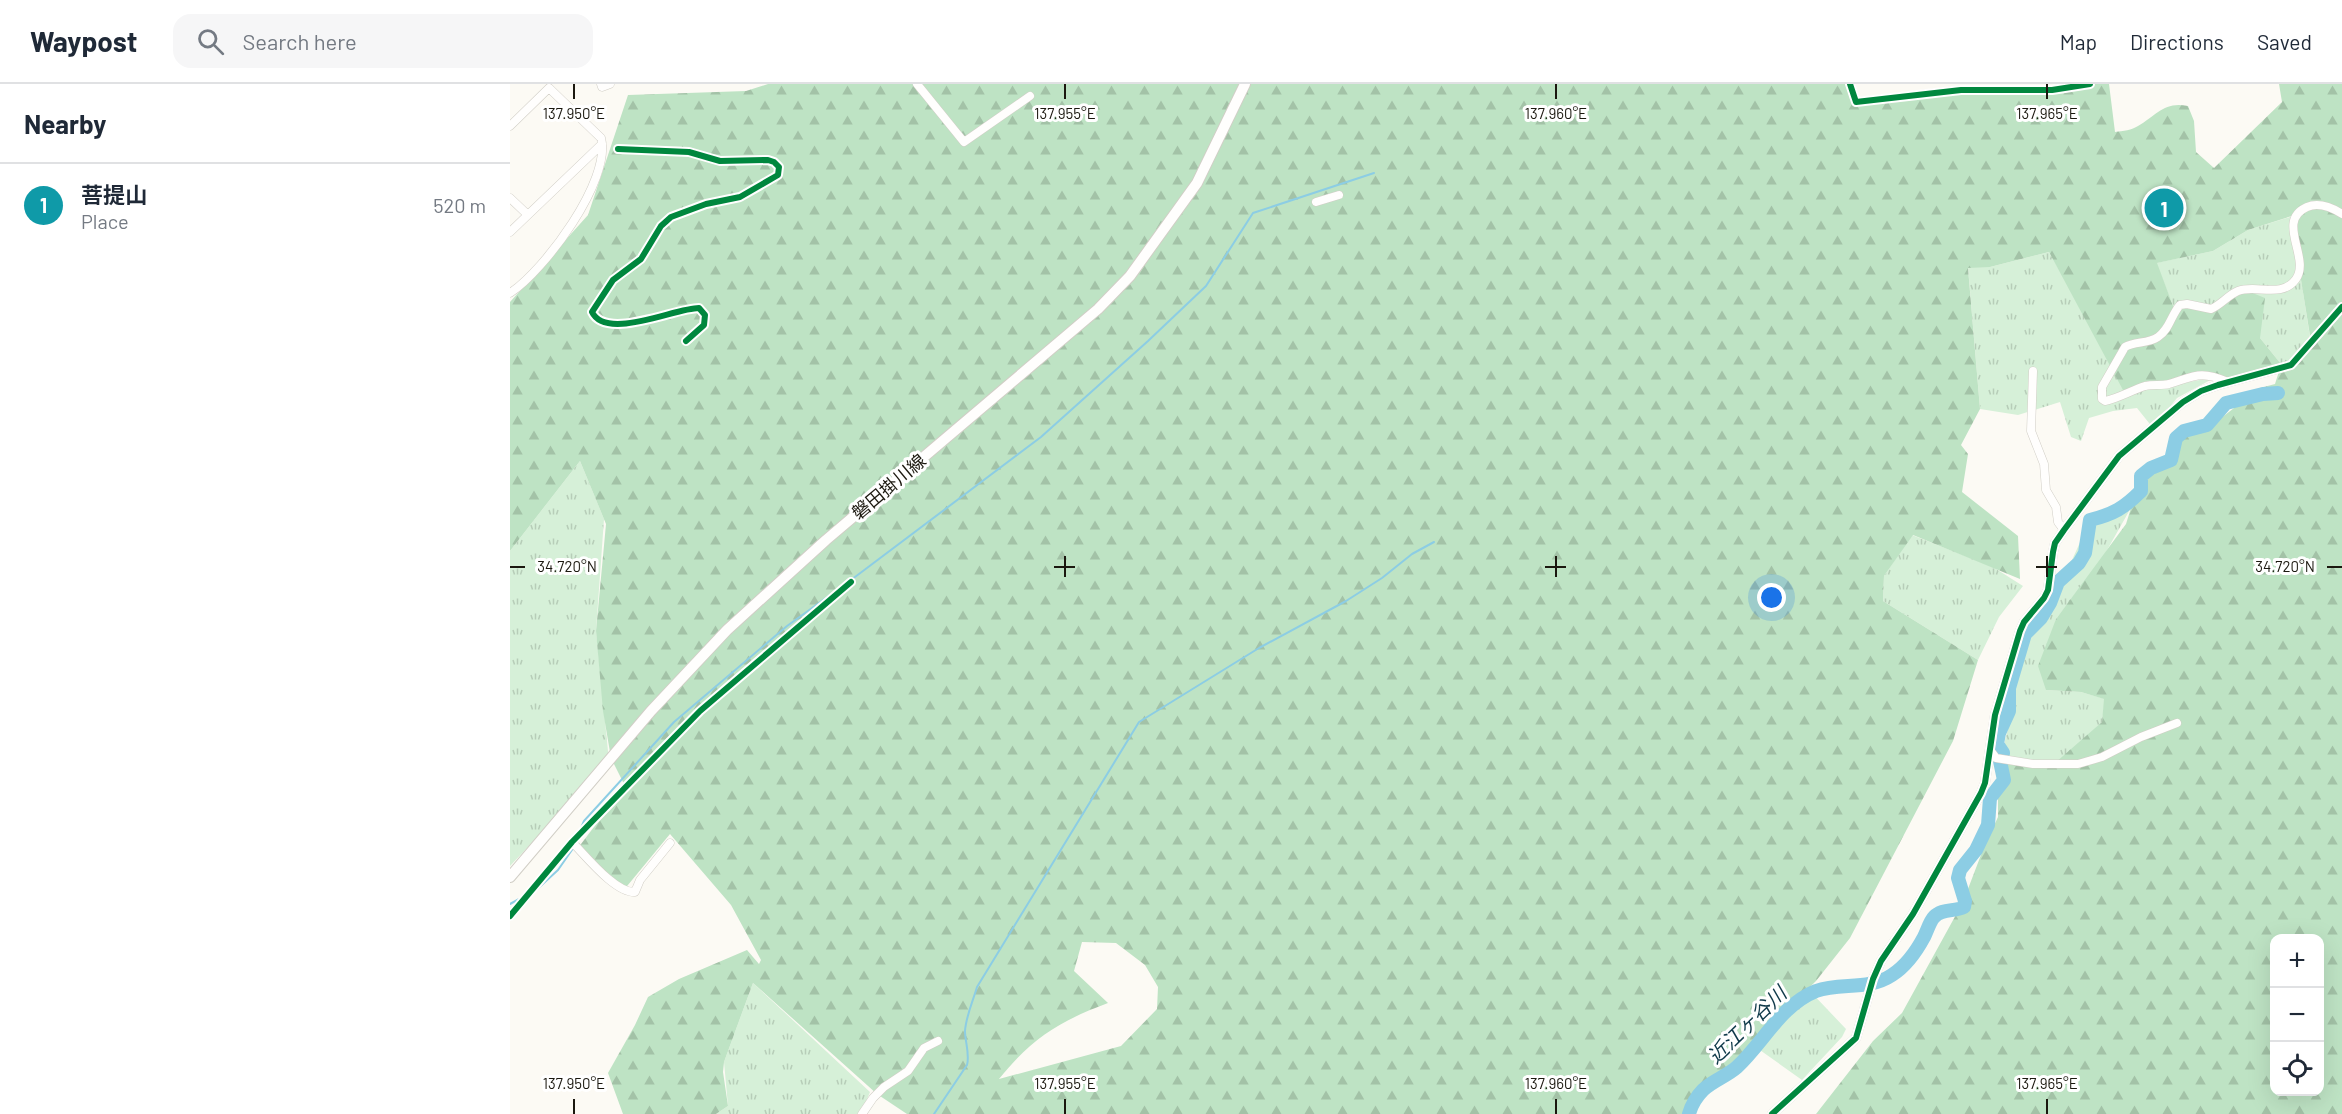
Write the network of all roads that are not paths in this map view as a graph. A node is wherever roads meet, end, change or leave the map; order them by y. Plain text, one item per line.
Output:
1 (601, 84) edge
2 (610, 84) edge
3 (917, 84) edge
4 (1245, 84) edge
5 (1850, 84) edge
6 (2090, 84) edge
7 (1030, 96) dead end
8 (510, 126) edge
9 (602, 144) junction
10 (618, 149) dead end
11 (1339, 195) dead end
12 (510, 198) edge
13 (1316, 202) dead end
14 (2342, 214) edge
15 (528, 215) junction
16 (510, 232) edge
17 (510, 293) edge
18 (2342, 307) edge
19 (686, 341) dead end
20 (2032, 371) dead end
21 (2228, 382) junction
22 (2064, 530) junction
23 (851, 582) dead end
24 (2177, 723) dead end
25 (1990, 750) junction
26 (572, 843) junction
27 (670, 843) dead end
28 (510, 877) edge
29 (510, 916) edge
30 (938, 1041) dead end
31 (862, 1114) edge
32 (1772, 1114) edge

1 - 2 street
3 - 7 street
4 - 28 main road, 磐田掛川線
5 - 6 street
8 - 9 street
9 - 15 street
9 - 17 street
10 - 19 street
11 - 13 street
12 - 15 street
14 - 21 street
15 - 16 street
18 - 21 street
20 - 22 street
21 - 22 street
22 - 25 street
23 - 26 street
24 - 25 street
25 - 32 street
26 - 27 street
26 - 29 street
30 - 31 street

